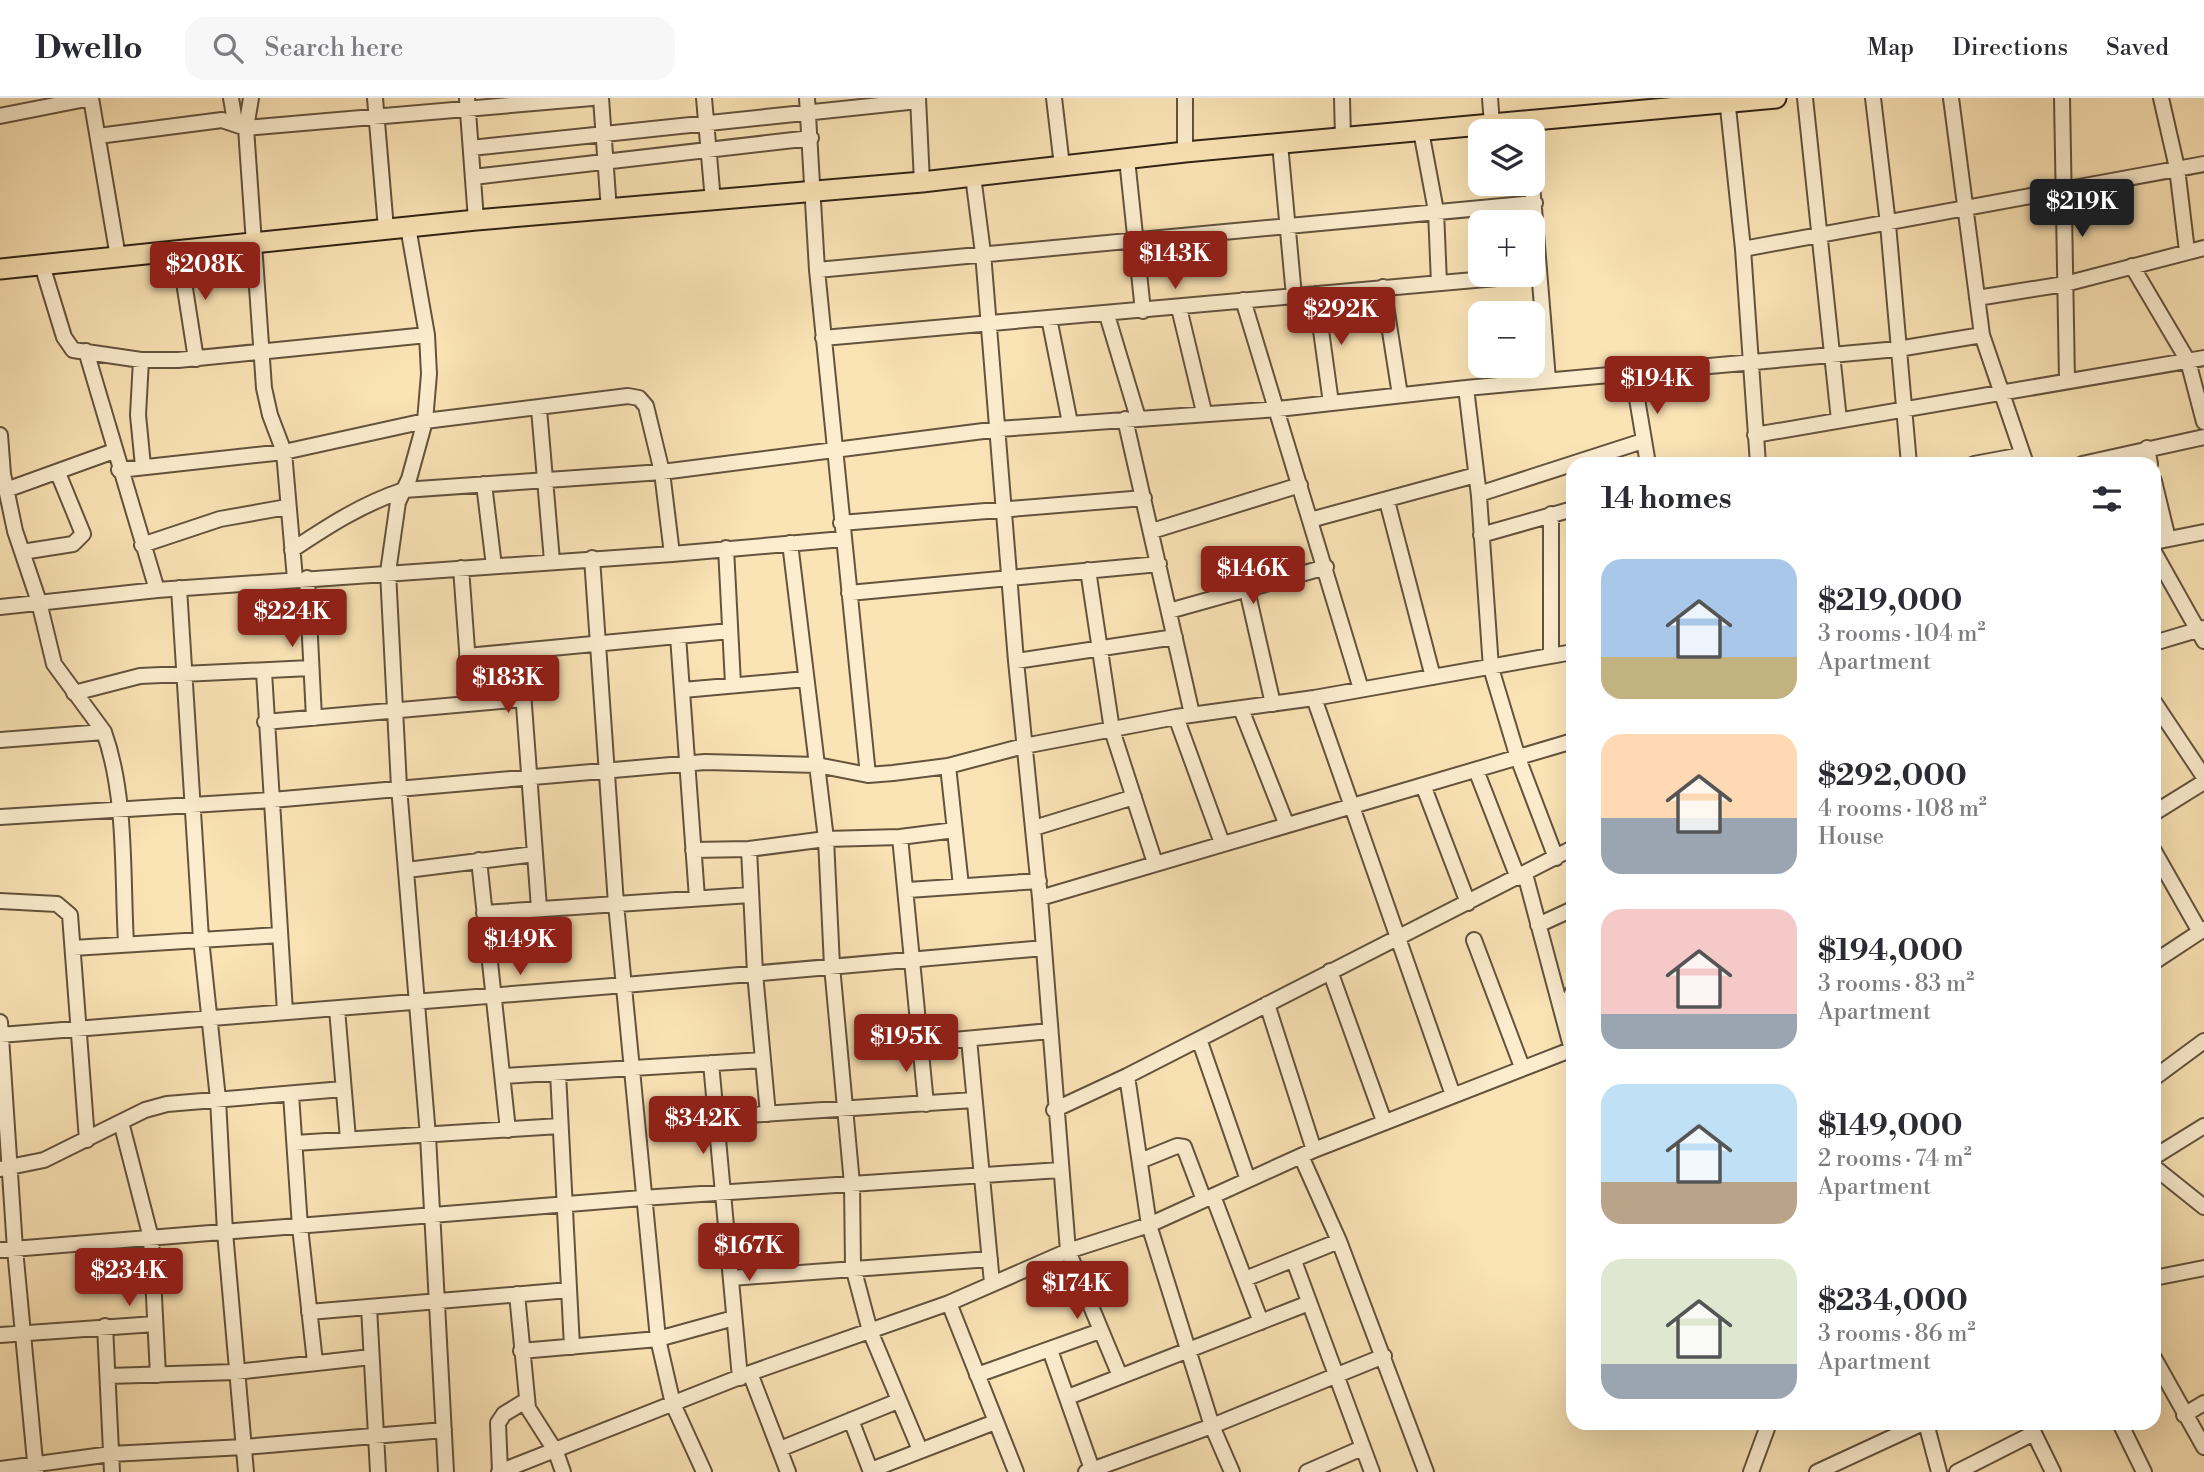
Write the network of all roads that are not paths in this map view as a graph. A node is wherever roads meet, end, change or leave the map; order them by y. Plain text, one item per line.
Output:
1 (91, 98) edge
2 (231, 98) edge
3 (251, 98) edge
4 (375, 98) edge
5 (592, 98) edge
6 (601, 98) edge
7 (704, 98) edge
8 (1054, 98) edge
9 (1185, 98) edge
10 (1342, 98) edge
11 (1490, 98) edge
12 (1776, 98) edge
13 (1805, 98) edge
14 (1873, 98) edge
15 (1951, 98) edge
16 (2062, 98) edge
17 (2161, 98) edge
18 (918, 99) edge
19 (1727, 100) edge
20 (467, 103) edge
21 (1628, 104) edge
22 (808, 105) edge
23 (0, 116) edge
24 (377, 118) junction
25 (1492, 119) edge
26 (1545, 121) edge
27 (707, 122) junction
28 (241, 125) junction
29 (1468, 126) edge
30 (1422, 131) junction
31 (604, 134) junction
32 (98, 136) junction
33 (811, 138) junction
34 (1343, 138) junction
35 (1280, 144) junction
36 (471, 148) junction
37 (711, 150) junction
38 (1185, 152) junction
39 (1127, 159) junction
40 (607, 161) junction
41 (2204, 164) edge
42 (1062, 166) junction
43 (2177, 169) junction
44 (973, 176) junction
45 (473, 177) junction
46 (922, 182) junction
47 (2065, 191) junction
48 (812, 192) junction
49 (1534, 196) edge
50 (713, 201) junction
51 (1535, 204) junction
52 (1966, 209) junction
53 (1535, 210) edge
54 (609, 211) junction
55 (1436, 211) junction
56 (476, 220) junction
57 (1888, 223) junction
58 (408, 227) junction
59 (1287, 227) junction
60 (386, 229) junction
61 (1821, 236) junction
62 (1135, 239) junction
63 (253, 243) junction
64 (2204, 248) edge
65 (1743, 249) junction
66 (179, 250) junction
67 (2187, 251) junction
68 (983, 253) junction
69 (118, 257) junction
70 (42, 265) junction
71 (2132, 266) junction
72 (0, 269) edge
73 (817, 270) junction
74 (1468, 280) edge
75 (1439, 283) junction
76 (2065, 284) junction
77 (1382, 287) junction
78 (1536, 287) edge
79 (1316, 294) junction
80 (1294, 296) junction
81 (1977, 298) junction
82 (1243, 300) junction
83 (1179, 308) junction
84 (1143, 311) junction
85 (1107, 314) junction
86 (1049, 318) junction
87 (989, 321) junction
88 (428, 335) junction
89 (1982, 335) junction
90 (823, 338) junction
91 (1898, 349) junction
92 (86, 351) junction
93 (261, 351) junction
94 (1830, 355) junction
95 (2204, 358) edge
96 (195, 359) junction
97 (141, 360) junction
98 (2188, 361) junction
99 (1750, 362) junction
100 (1633, 375) junction
101 (1548, 380) junction
102 (2067, 380) junction
103 (1466, 388) junction
104 (2000, 392) junction
105 (1400, 395) junction
106 (1331, 403) junction
107 (1903, 407) junction
108 (539, 409) junction
109 (1278, 409) junction
110 (1204, 412) junction
111 (1131, 419) junction
112 (1839, 420) junction
113 (425, 422) junction
114 (2204, 422) edge
115 (1070, 423) junction
116 (999, 429) junction
117 (0, 435) edge
118 (1755, 435) junction
119 (2204, 437) edge
120 (1643, 441) junction
121 (835, 448) junction
122 (2147, 448) junction
123 (114, 451) junction
124 (284, 452) junction
125 (1593, 457) edge
126 (1646, 457) edge
127 (1757, 457) edge
128 (1908, 457) edge
129 (2023, 457) edge
130 (2110, 457) edge
131 (2149, 457) edge
132 (143, 466) junction
133 (1566, 466) edge
134 (119, 470) junction
135 (662, 472) junction
136 (58, 473) junction
137 (1476, 475) junction
138 (544, 480) junction
139 (484, 484) junction
140 (1300, 485) junction
141 (6, 490) junction
142 (404, 490) junction
143 (1479, 494) junction
144 (1144, 498) junction
145 (1387, 501) junction
146 (287, 507) junction
147 (1005, 507) junction
148 (1566, 511) edge
149 (1552, 514) junction
150 (1310, 520) junction
151 (841, 523) junction
152 (1152, 531) junction
153 (2204, 532) edge
154 (1481, 535) junction
155 (843, 539) junction
156 (2161, 540) edge
157 (790, 543) junction
158 (142, 545) junction
159 (726, 548) junction
160 (292, 550) junction
161 (22, 552) junction
162 (672, 555) junction
163 (592, 558) junction
164 (552, 561) junction
165 (1159, 564) junction
166 (2161, 564) edge
167 (494, 566) junction
168 (1326, 567) junction
169 (461, 568) junction
170 (1088, 570) junction
171 (388, 572) junction
172 (301, 578) junction
173 (1009, 580) junction
174 (179, 588) junction
175 (157, 590) junction
176 (1247, 590) junction
177 (849, 593) junction
178 (39, 602) junction
179 (0, 607) edge
180 (1169, 611) junction
181 (730, 631) junction
182 (2202, 633) edge
183 (678, 636) junction
184 (1175, 638) junction
185 (2161, 642) edge
186 (600, 643) junction
187 (1100, 649) junction
188 (520, 650) junction
189 (1566, 653) edge
190 (467, 656) junction
191 (1550, 656) junction
192 (1016, 661) junction
193 (310, 668) junction
194 (1492, 668) junction
195 (264, 672) junction
196 (183, 675) junction
197 (1433, 677) junction
198 (806, 679) junction
199 (733, 684) junction
200 (1361, 688) junction
201 (683, 690) junction
202 (74, 694) junction
203 (1314, 698) junction
204 (524, 699) junction
205 (471, 704) junction
206 (1273, 704) junction
207 (1241, 709) junction
208 (395, 713) junction
209 (1192, 714) junction
210 (2161, 715) edge
211 (1176, 717) junction
212 (314, 718) junction
213 (265, 722) junction
214 (1112, 730) junction
215 (104, 732) junction
216 (0, 740) edge
217 (1566, 743) edge
218 (1024, 746) junction
219 (1518, 758) junction
220 (686, 764) junction
221 (817, 765) junction
222 (948, 766) junction
223 (1476, 770) junction
224 (607, 772) junction
225 (868, 775) junction
226 (531, 776) junction
227 (2204, 780) edge
228 (1423, 785) junction
229 (399, 787) junction
230 (1134, 797) junction
231 (272, 800) junction
232 (192, 806) junction
233 (1351, 806) junction
234 (2161, 808) edge
235 (118, 810) junction
236 (0, 817) edge
237 (1286, 823) junction
238 (1034, 828) junction
239 (955, 830) junction
240 (900, 837) junction
241 (826, 838) junction
242 (1222, 843) junction
243 (749, 849) junction
244 (693, 850) junction
245 (1566, 852) edge
246 (535, 854) junction
247 (1556, 858) junction
248 (479, 860) junction
249 (1155, 863) junction
250 (2161, 863) edge
251 (407, 870) junction
252 (1521, 876) junction
253 (1039, 881) junction
254 (961, 886) junction
255 (908, 890) junction
256 (750, 895) junction
257 (697, 898) junction
258 (1040, 898) junction
259 (0, 901) edge
260 (617, 904) junction
261 (1468, 904) junction
262 (540, 908) junction
263 (1566, 912) edge
264 (484, 913) junction
265 (1538, 925) junction
266 (2202, 930) edge
267 (280, 934) junction
268 (1395, 937) junction
269 (201, 939) junction
270 (1475, 940) dead end
271 (126, 943) junction
272 (73, 948) junction
273 (1044, 948) junction
274 (2161, 957) edge
275 (911, 961) junction
276 (832, 966) junction
277 (1330, 971) junction
278 (755, 973) junction
279 (625, 985) junction
280 (494, 996) junction
281 (417, 1003) junction
282 (1267, 1004) junction
283 (1566, 1005) edge
284 (337, 1009) junction
285 (285, 1012) junction
286 (1562, 1012) junction
287 (208, 1018) junction
288 (1566, 1027) edge
289 (80, 1028) junction
290 (0, 1031) edge
291 (1050, 1031) junction
292 (969, 1039) junction
293 (1199, 1039) junction
294 (2204, 1041) edge
295 (921, 1043) junction
296 (1566, 1051) edge
297 (763, 1060) junction
298 (711, 1063) junction
299 (1522, 1067) junction
300 (631, 1068) junction
301 (558, 1073) junction
302 (2161, 1073) edge
303 (503, 1076) junction
304 (1127, 1076) junction
305 (343, 1089) junction
306 (291, 1094) junction
307 (1453, 1096) junction
308 (218, 1099) junction
309 (974, 1100) junction
310 (926, 1104) junction
311 (845, 1110) junction
312 (1054, 1110) junction
313 (768, 1114) junction
314 (717, 1117) junction
315 (1384, 1121) junction
316 (121, 1122) junction
317 (560, 1126) junction
318 (2204, 1126) edge
319 (508, 1130) junction
320 (428, 1136) junction
321 (348, 1139) junction
322 (87, 1140) junction
323 (295, 1143) junction
324 (1308, 1153) junction
325 (2161, 1153) edge
326 (1140, 1161) junction
327 (5, 1168) edge
328 (1060, 1170) junction
329 (2161, 1173) edge
330 (982, 1176) junction
331 (1248, 1180) junction
332 (852, 1184) junction
333 (724, 1192) junction
334 (642, 1198) junction
335 (1208, 1198) junction
336 (564, 1206) junction
337 (2204, 1207) edge
338 (433, 1218) junction
339 (1149, 1225) junction
340 (300, 1227) junction
341 (225, 1233) junction
342 (151, 1238) junction
343 (1339, 1241) junction
344 (15, 1249) junction
345 (0, 1250) edge
346 (1068, 1251) junction
347 (990, 1259) junction
348 (1294, 1261) junction
349 (853, 1267) junction
350 (2204, 1268) edge
351 (2161, 1273) edge
352 (731, 1278) junction
353 (1245, 1279) junction
354 (992, 1283) junction
355 (569, 1290) junction
356 (517, 1294) junction
357 (436, 1300) junction
358 (949, 1303) junction
359 (1309, 1303) junction
360 (369, 1307) junction
361 (309, 1312) junction
362 (734, 1318) junction
363 (1261, 1322) junction
364 (155, 1324) junction
365 (105, 1326) junction
366 (870, 1331) junction
367 (1100, 1331) junction
368 (24, 1332) junction
369 (0, 1335) edge
370 (658, 1339) junction
371 (572, 1347) junction
372 (1049, 1350) junction
373 (1186, 1350) junction
374 (521, 1351) junction
375 (1384, 1356) junction
376 (371, 1357) junction
377 (315, 1362) junction
378 (2161, 1371) edge
379 (236, 1372) junction
380 (158, 1375) junction
381 (108, 1376) junction
382 (745, 1376) junction
383 (977, 1376) junction
384 (1120, 1376) junction
385 (1336, 1376) junction
386 (1068, 1396) junction
387 (527, 1400) junction
388 (898, 1401) junction
389 (2204, 1403) edge
390 (673, 1404) junction
391 (2184, 1415) junction
392 (851, 1420) junction
393 (995, 1422) junction
394 (1212, 1426) junction
395 (444, 1430) junction
396 (1766, 1430) edge
397 (1893, 1430) edge
398 (1927, 1430) edge
399 (2029, 1430) edge
400 (2033, 1430) edge
401 (2123, 1430) edge
402 (374, 1435) junction
403 (244, 1447) junction
404 (2204, 1447) edge
405 (1362, 1448) junction
406 (780, 1449) junction
407 (920, 1450) junction
408 (556, 1452) junction
409 (111, 1454) junction
410 (36, 1468) edge
411 (0, 1469) edge
412 (871, 1471) edge
413 (1090, 1471) edge
414 (1312, 1471) edge
415 (112, 1472) edge
416 (246, 1472) edge
417 (378, 1472) edge
418 (446, 1472) edge
419 (500, 1472) edge
420 (564, 1472) edge
421 (704, 1472) edge
422 (788, 1472) edge
423 (1016, 1472) edge
424 (1232, 1472) edge
425 (1371, 1472) edge
426 (1426, 1472) edge
427 (1751, 1472) edge
428 (1817, 1472) edge
429 (1939, 1472) edge
430 (1957, 1472) edge
431 (2053, 1472) edge
432 (2144, 1472) edge

1 - 23 street
1 - 32 street
2 - 28 street
3 - 28 street
4 - 24 street
5 - 20 street
6 - 31 street
7 - 27 street
8 - 42 street
9 - 38 street
10 - 34 street
11 - 25 street
12 - 19 highway
13 - 61 street
14 - 57 street
15 - 52 street
16 - 47 street
17 - 43 street
18 - 22 street
18 - 46 street
19 - 21 highway
19 - 65 street
20 - 24 street
20 - 36 street
21 - 26 highway
22 - 27 street
22 - 33 street
24 - 28 street
24 - 60 street
27 - 31 street
27 - 37 street
28 - 32 street
28 - 63 street
29 - 30 highway
30 - 34 highway
30 - 55 street
31 - 36 street
31 - 40 street
32 - 69 street
33 - 37 street
33 - 48 street
34 - 35 highway
35 - 38 highway
35 - 59 street
36 - 45 street
37 - 40 street
37 - 50 street
38 - 39 highway
39 - 42 highway
39 - 62 street
40 - 45 street
40 - 54 street
41 - 43 street
42 - 44 highway
43 - 47 street
43 - 67 street
44 - 46 highway
44 - 68 street
45 - 56 street
46 - 48 highway
47 - 52 street
47 - 76 street
48 - 50 highway
48 - 73 street
49 - 51 street
50 - 54 highway
51 - 53 street
51 - 55 street
52 - 57 street
52 - 81 street
54 - 56 highway
55 - 59 street
55 - 75 street
56 - 58 highway
57 - 61 street
57 - 91 street
58 - 60 highway
58 - 88 street
59 - 62 street
59 - 80 street
60 - 63 highway
61 - 65 street
61 - 94 street
62 - 68 street
62 - 84 street
63 - 66 highway
63 - 93 street
64 - 67 street
65 - 99 street
66 - 69 highway
66 - 96 street
67 - 71 street
68 - 73 street
68 - 87 street
69 - 70 highway
70 - 72 highway
70 - 92 street
71 - 76 street
71 - 98 street
73 - 90 street
74 - 75 street
75 - 77 street
76 - 81 street
76 - 102 street
77 - 79 street
77 - 105 street
78 - 101 street
79 - 80 street
79 - 106 street
80 - 82 street
81 - 89 street
82 - 83 street
82 - 109 street
83 - 84 street
83 - 110 street
84 - 85 street
85 - 86 street
85 - 111 street
86 - 87 street
86 - 115 street
87 - 90 street
87 - 116 street
88 - 93 street
88 - 113 street
89 - 91 street
89 - 104 street
90 - 121 street
91 - 94 street
91 - 107 street
92 - 97 street
92 - 123 street
93 - 96 street
93 - 124 street
94 - 99 street
94 - 112 street
95 - 98 street
96 - 97 street
97 - 132 street
98 - 102 street
98 - 114 street
99 - 100 street
99 - 118 street
100 - 101 street
100 - 120 street
101 - 103 street
102 - 104 street
103 - 105 street
103 - 137 street
104 - 107 street
104 - 129 street
105 - 106 street
106 - 109 street
107 - 112 street
107 - 128 street
108 - 113 street
108 - 135 street
108 - 138 street
109 - 110 street
109 - 140 street
110 - 111 street
111 - 115 street
111 - 144 street
112 - 118 street
113 - 124 street
113 - 142 street
115 - 116 street
116 - 121 street
116 - 147 street
117 - 141 street
118 - 127 street
119 - 122 street
120 - 125 street
120 - 126 street
121 - 135 street
121 - 151 street
122 - 130 street
122 - 131 street
123 - 134 street
123 - 136 street
124 - 132 street
124 - 146 street
132 - 134 street
133 - 143 street
134 - 158 street
135 - 138 street
135 - 162 street
136 - 141 street
136 - 161 street
137 - 143 street
137 - 145 street
138 - 139 street
138 - 164 street
139 - 142 street
139 - 167 street
140 - 150 street
140 - 152 street
141 - 161 street
142 - 160 street
142 - 171 street
143 - 154 street
144 - 147 street
144 - 152 street
145 - 150 street
145 - 197 street
146 - 158 street
146 - 160 street
147 - 151 street
147 - 173 street
148 - 149 street
149 - 154 street
149 - 191 street
150 - 168 street
151 - 155 street
152 - 165 street
153 - 156 street
154 - 194 street
155 - 157 street
155 - 177 street
157 - 159 street
157 - 198 street
158 - 175 street
159 - 162 street
159 - 181 street
160 - 172 street
161 - 178 street
162 - 163 street
163 - 164 street
163 - 186 street
164 - 167 street
165 - 170 street
165 - 180 street
166 - 182 street
167 - 169 street
168 - 176 street
168 - 200 street
169 - 171 street
169 - 190 street
170 - 173 street
170 - 187 street
171 - 172 street
171 - 208 street
172 - 174 street
172 - 193 street
173 - 177 street
173 - 192 street
174 - 175 street
174 - 196 street
175 - 178 street
176 - 180 street
176 - 206 street
177 - 225 street
178 - 179 street
178 - 202 street
180 - 184 street
181 - 183 street
181 - 199 street
182 - 185 street
183 - 186 street
183 - 201 street
184 - 187 street
184 - 209 street
186 - 188 street
186 - 224 street
187 - 192 street
187 - 214 street
188 - 190 street
188 - 204 street
189 - 191 street
190 - 205 street
191 - 194 street
192 - 218 street
193 - 195 street
193 - 212 street
194 - 197 street
194 - 219 street
195 - 196 street
195 - 213 street
196 - 202 street
196 - 232 street
197 - 200 street
198 - 199 street
198 - 221 street
199 - 201 street
200 - 203 street
201 - 220 street
202 - 215 street
203 - 206 street
203 - 233 street
204 - 205 street
204 - 226 street
205 - 208 street
206 - 207 street
207 - 209 street
207 - 237 street
208 - 212 street
208 - 229 street
209 - 211 street
210 - 227 street
211 - 214 street
211 - 242 street
212 - 213 street
213 - 231 street
214 - 218 street
214 - 230 street
215 - 216 street
215 - 235 street
217 - 219 street
218 - 222 street
218 - 238 street
219 - 223 street
219 - 247 street
220 - 221 street
220 - 224 street
220 - 244 street
221 - 225 street
221 - 241 street
222 - 225 street
222 - 239 street
223 - 228 street
223 - 252 street
224 - 226 street
224 - 260 street
226 - 229 street
226 - 246 street
227 - 234 street
228 - 233 street
228 - 261 street
229 - 231 street
229 - 251 street
230 - 238 street
230 - 249 street
231 - 232 street
231 - 267 street
232 - 235 street
232 - 269 street
233 - 237 street
233 - 268 street
235 - 236 street
235 - 271 street
237 - 242 street
238 - 253 street
239 - 240 street
239 - 254 street
240 - 241 street
240 - 255 street
241 - 243 street
241 - 276 street
242 - 249 street
243 - 244 street
243 - 256 street
244 - 257 street
245 - 247 street
246 - 248 street
246 - 262 street
247 - 252 street
248 - 251 street
248 - 264 street
249 - 258 street
250 - 266 street
251 - 281 street
252 - 261 street
252 - 265 street
253 - 254 street
253 - 258 street
254 - 255 street
255 - 275 street
256 - 257 street
256 - 278 street
257 - 260 street
258 - 273 street
259 - 272 street
260 - 262 street
260 - 279 street
261 - 268 street
262 - 264 street
263 - 265 street
264 - 280 street
265 - 286 street
266 - 274 street
267 - 269 street
267 - 285 street
268 - 277 street
268 - 307 street
269 - 271 street
269 - 287 street
270 - 299 street
271 - 272 street
272 - 289 street
273 - 275 street
273 - 291 street
275 - 276 street
275 - 295 street
276 - 278 street
276 - 311 street
277 - 282 street
277 - 315 street
278 - 279 street
278 - 297 street
279 - 280 street
279 - 300 street
280 - 281 street
280 - 303 street
281 - 284 street
281 - 320 street
282 - 293 street
282 - 324 street
283 - 286 street
284 - 285 street
284 - 305 street
285 - 287 street
286 - 288 street
287 - 289 street
287 - 308 street
289 - 290 street
289 - 322 street
290 - 327 street
291 - 292 street
291 - 312 street
292 - 295 street
292 - 309 street
293 - 304 street
293 - 331 street
294 - 302 street
295 - 310 street
296 - 299 street
297 - 298 street
297 - 313 street
298 - 300 street
298 - 314 street
299 - 307 street
300 - 301 street
300 - 334 street
301 - 303 street
301 - 317 street
303 - 319 street
304 - 312 street
304 - 326 street
305 - 306 street
305 - 321 street
306 - 308 street
306 - 323 street
307 - 315 street
308 - 316 street
308 - 341 street
309 - 310 street
309 - 330 street
310 - 311 street
311 - 313 street
311 - 332 street
312 - 328 street
313 - 314 street
314 - 333 street
315 - 324 street
316 - 322 street
316 - 342 street
317 - 319 street
317 - 336 street
318 - 325 street
319 - 320 street
320 - 321 street
320 - 338 street
321 - 323 street
322 - 327 street
323 - 340 street
324 - 331 street
324 - 343 street
326 - 335 street
326 - 339 street
327 - 344 street
328 - 330 street
328 - 346 street
329 - 337 street
330 - 332 street
330 - 347 street
331 - 335 street
332 - 333 street
332 - 349 street
333 - 334 street
333 - 352 street
334 - 336 street
334 - 370 street
335 - 339 street
335 - 353 street
336 - 338 street
336 - 355 street
338 - 340 street
338 - 357 street
339 - 346 street
339 - 373 street
340 - 341 street
340 - 361 street
341 - 342 street
341 - 379 street
342 - 344 street
342 - 364 street
343 - 348 street
343 - 375 street
344 - 345 street
344 - 368 street
346 - 354 street
346 - 367 street
347 - 349 street
347 - 354 street
348 - 353 street
348 - 359 street
349 - 352 street
349 - 366 street
350 - 351 street
352 - 362 street
353 - 363 street
354 - 358 street
355 - 356 street
355 - 371 street
356 - 357 street
356 - 374 street
357 - 360 street
357 - 395 street
358 - 366 street
358 - 383 street
359 - 363 street
359 - 385 street
360 - 361 street
360 - 376 street
361 - 377 street
362 - 370 street
362 - 382 street
363 - 373 street
364 - 365 street
364 - 380 street
365 - 368 street
365 - 381 street
366 - 382 street
366 - 388 street
367 - 372 street
367 - 384 street
368 - 369 street
368 - 410 street
370 - 371 street
370 - 390 street
371 - 374 street
372 - 383 street
372 - 386 street
373 - 384 street
373 - 394 street
374 - 387 street
375 - 385 street
375 - 426 street
376 - 377 street
376 - 402 street
377 - 379 street
378 - 391 street
379 - 380 street
379 - 403 street
380 - 381 street
381 - 409 street
382 - 390 street
382 - 406 street
383 - 393 street
384 - 386 street
385 - 394 street
385 - 405 street
386 - 413 street
387 - 408 street
387 - 419 street
388 - 392 street
388 - 407 street
389 - 391 street
390 - 408 street
390 - 421 street
391 - 404 street
392 - 406 street
392 - 412 street
393 - 407 street
393 - 423 street
394 - 413 street
394 - 424 street
395 - 402 street
395 - 418 street
396 - 427 street
397 - 428 street
398 - 429 street
399 - 430 street
400 - 431 street
401 - 432 street
402 - 403 street
402 - 417 street
403 - 409 street
403 - 416 street
405 - 414 street
405 - 425 street
406 - 422 street
407 - 412 street
408 - 419 street
408 - 420 street
409 - 410 street
409 - 415 street
410 - 411 street

